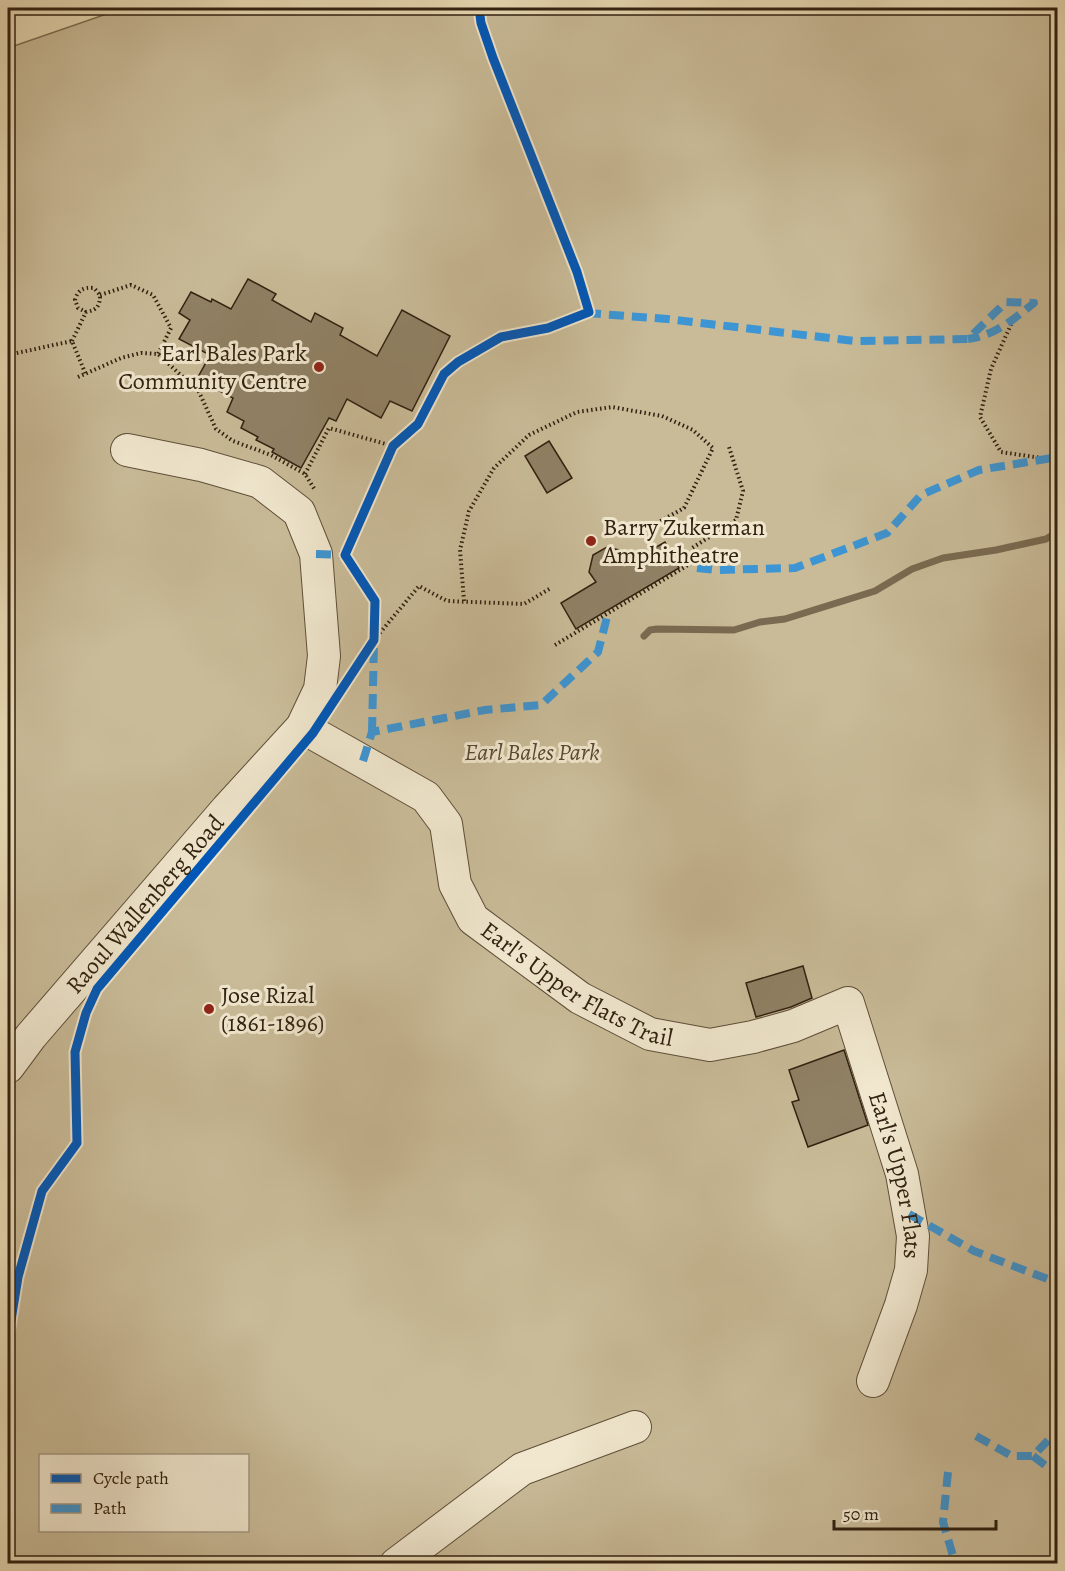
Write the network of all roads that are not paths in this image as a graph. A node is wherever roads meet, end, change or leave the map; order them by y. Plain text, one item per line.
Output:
1 (127, 450) dead end
2 (302, 727) junction
3 (848, 1003) joint
4 (8, 1067) edge
5 (873, 1381) dead end
6 (635, 1427) dead end
7 (396, 1563) edge

1 - 2 lane, Raoul Wallenberg Road
2 - 3 lane, Earl's Upper Flats Trail
2 - 4 lane, Raoul Wallenberg Road
3 - 5 lane, Earl's Upper Flats
6 - 7 lane

